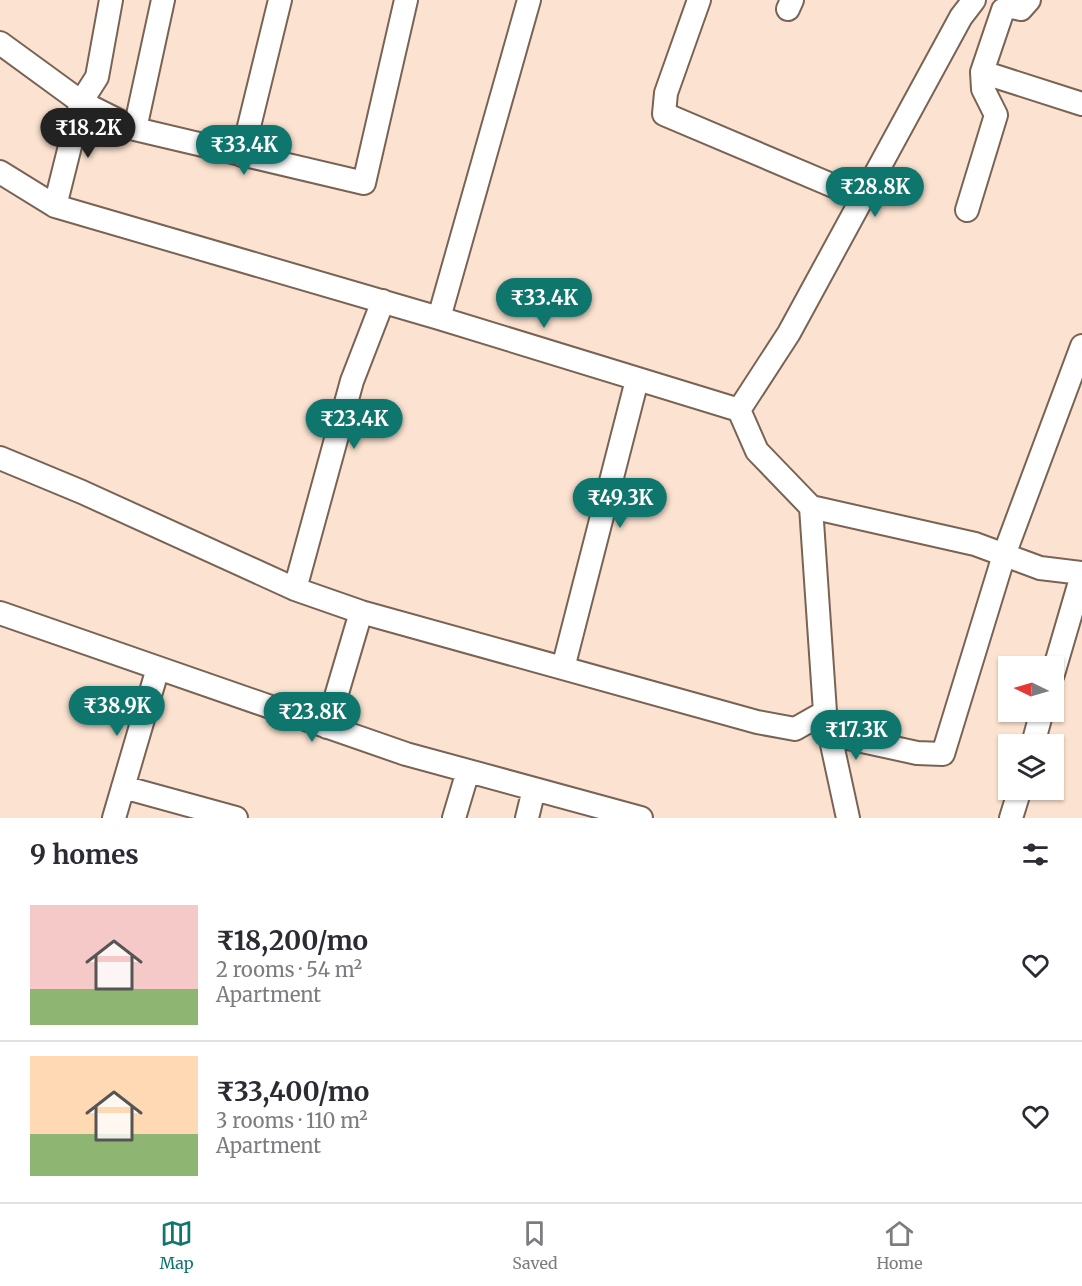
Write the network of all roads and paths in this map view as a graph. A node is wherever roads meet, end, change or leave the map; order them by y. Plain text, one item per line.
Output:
1 (111, 0) edge
2 (163, 0) edge
3 (280, 0) edge
4 (406, 0) edge
5 (529, 0) edge
6 (699, 0) edge
7 (974, 0) edge
8 (1029, 0) edge
9 (0, 43) edge
10 (982, 72) junction
11 (81, 102) junction
12 (1082, 105) edge
13 (135, 129) junction
14 (242, 155) junction
15 (0, 172) edge
16 (862, 198) junction
17 (55, 206) junction
18 (967, 210) dead end
19 (383, 301) junction
20 (439, 318) junction
21 (1082, 346) edge
22 (636, 380) junction
23 (739, 410) junction
24 (0, 458) edge
25 (811, 507) junction
26 (1004, 555) junction
27 (1082, 574) edge
28 (295, 589) junction
29 (361, 612) junction
30 (0, 613) edge
31 (1058, 656) edge
32 (158, 668) junction
33 (563, 668) junction
34 (827, 723) junction
35 (327, 727) junction
36 (468, 771) junction
37 (123, 787) junction
38 (534, 789) junction
39 (1017, 800) edge
40 (229, 817) edge
41 (114, 818) edge
42 (454, 818) edge
43 (527, 818) edge
44 (641, 818) edge
45 (849, 818) edge
46 (1011, 818) edge

1 - 11 street
2 - 13 street
3 - 14 street
4 - 14 street
5 - 20 street
6 - 16 street
7 - 16 street
8 - 10 street
9 - 11 street
10 - 12 street
10 - 18 street
11 - 13 street
11 - 17 street
13 - 14 street
15 - 17 street
16 - 23 street
17 - 19 street
19 - 20 street
19 - 28 street
20 - 22 street
21 - 26 street
22 - 23 street
22 - 33 street
23 - 25 street
24 - 28 street
25 - 26 street
25 - 34 street
26 - 27 street
26 - 34 street
27 - 31 street
28 - 29 street
29 - 33 street
29 - 35 street
30 - 32 street
32 - 35 street
32 - 37 street
33 - 34 street
34 - 45 street
35 - 36 street
36 - 38 street
36 - 42 street
37 - 40 street
37 - 41 street
38 - 43 street
38 - 44 street
39 - 46 street

